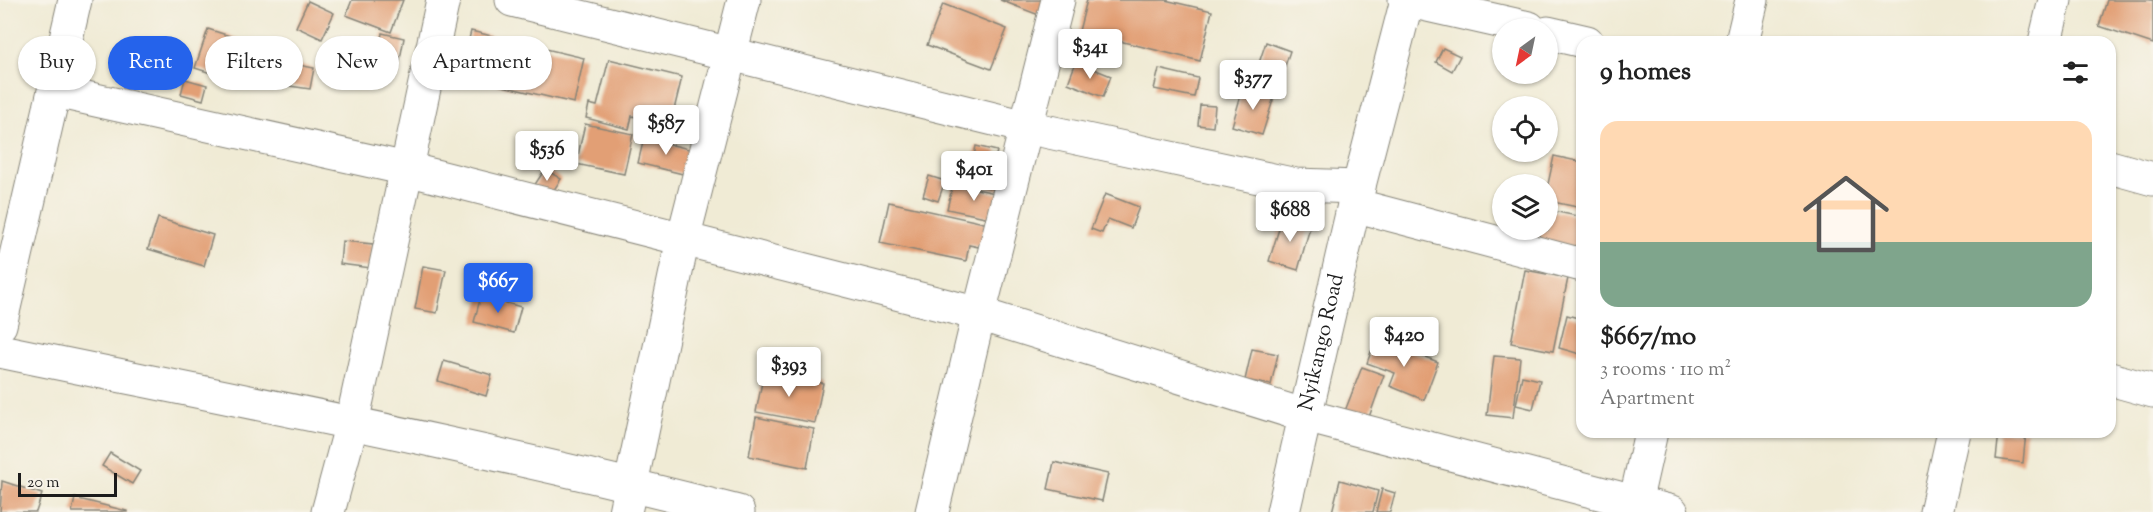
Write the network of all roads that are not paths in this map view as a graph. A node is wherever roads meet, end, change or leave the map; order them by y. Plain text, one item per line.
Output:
1 (75, 0) edge
2 (443, 0) edge
3 (512, 0) edge
4 (744, 0) edge
5 (1058, 0) edge
6 (1406, 0) edge
7 (1752, 0) edge
8 (2055, 0) edge
9 (1492, 20) edge
10 (1558, 35) edge
11 (1743, 36) edge
12 (2046, 36) edge
13 (1576, 39) edge
14 (731, 55) junction
15 (55, 91) junction
16 (1026, 127) junction
17 (407, 169) junction
18 (2116, 169) edge
19 (2153, 178) edge
20 (1357, 196) junction
21 (683, 239) junction
22 (9, 244) edge
23 (1576, 263) edge
24 (979, 314) junction
25 (0, 325) edge
26 (0, 351) edge
27 (2116, 381) edge
28 (2153, 392) edge
29 (1306, 416) junction
30 (352, 423) junction
31 (1650, 438) edge
32 (1953, 438) edge
33 (628, 498) edge
34 (1634, 508) edge
35 (328, 512) edge
36 (738, 512) edge
37 (932, 512) edge
38 (1283, 512) edge
39 (1672, 512) edge
40 (1936, 512) edge

1 - 15 street
2 - 17 street
3 - 14 street
4 - 14 street
5 - 16 street
6 - 9 street
6 - 20 street, Nyikango Road
7 - 11 street
8 - 12 street
10 - 13 street
14 - 16 street
14 - 21 street
15 - 17 street
15 - 22 street
16 - 20 street
16 - 24 street
17 - 21 street
17 - 30 street
18 - 19 street
20 - 23 street
20 - 29 street, Nyikango Road
21 - 24 street
21 - 33 street
22 - 25 street
24 - 29 street
24 - 37 street
26 - 30 street
27 - 28 street
29 - 34 street
29 - 38 street, Nyikango Road
30 - 33 street
30 - 35 street
31 - 34 street
32 - 40 street
33 - 36 street
34 - 39 street

